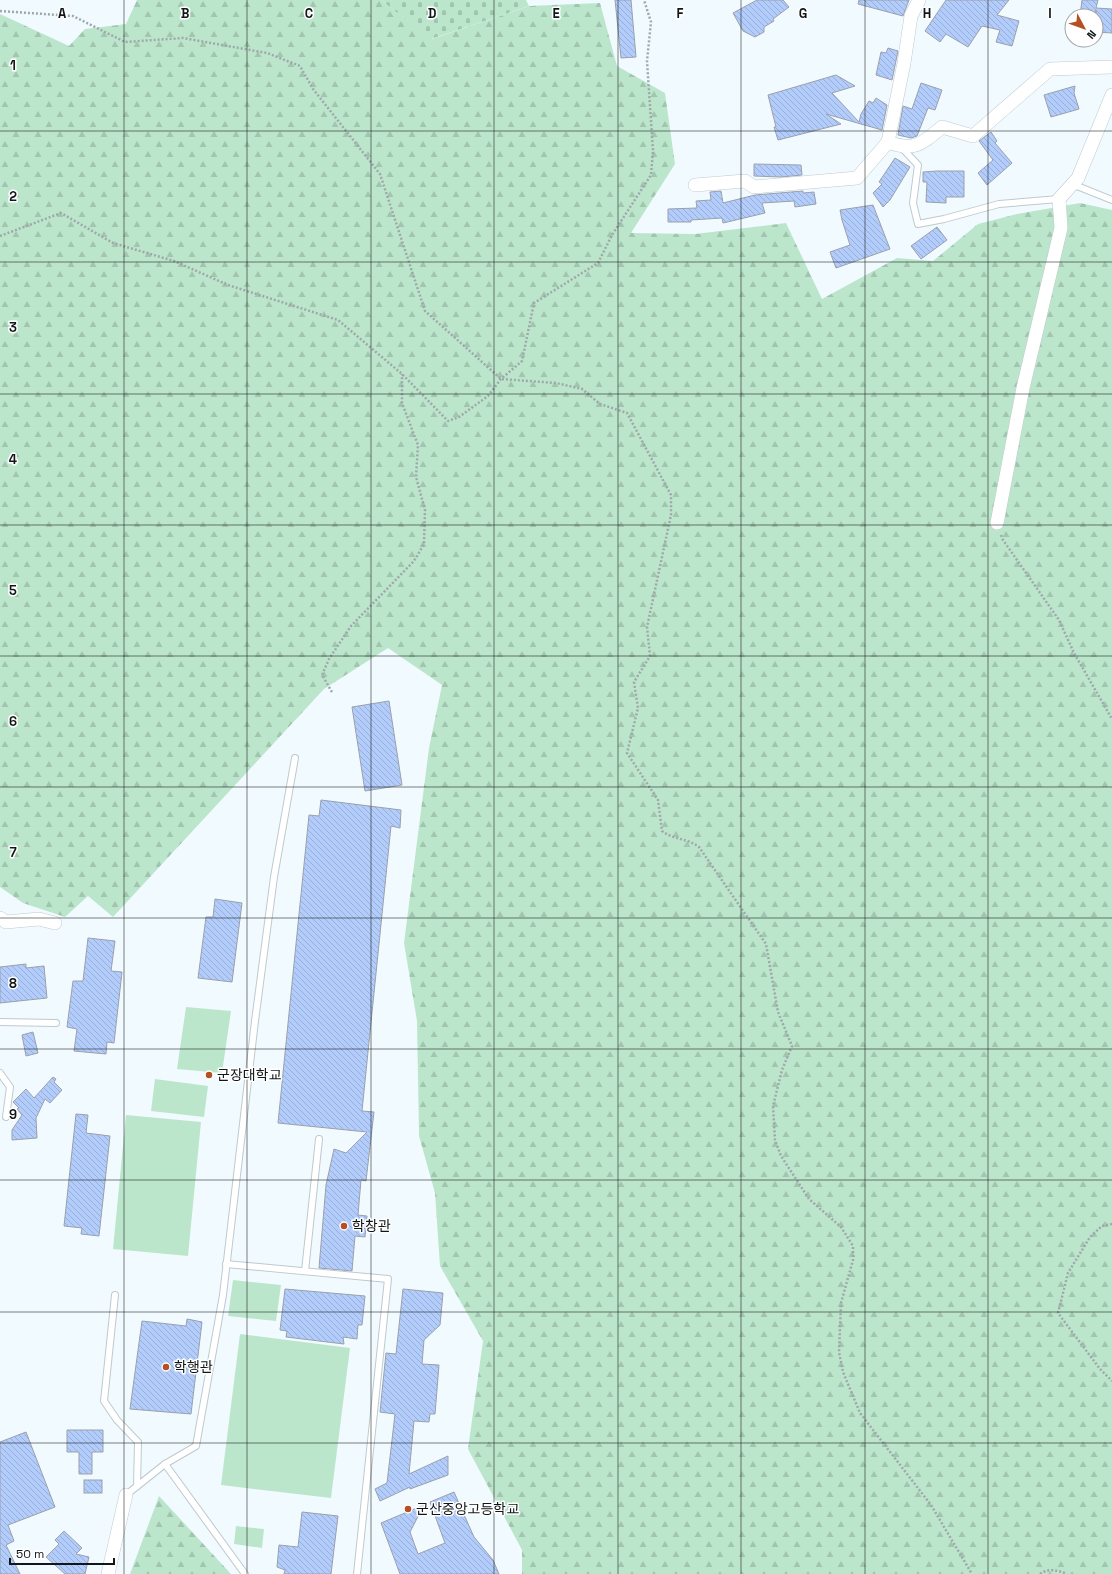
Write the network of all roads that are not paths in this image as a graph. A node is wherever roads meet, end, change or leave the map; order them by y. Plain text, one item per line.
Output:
1 (919, 0) edge
2 (1112, 67) edge
3 (1112, 95) edge
4 (888, 142) junction
5 (901, 147) junction
6 (1072, 184) junction
7 (695, 185) dead end
8 (1059, 199) junction
9 (1112, 200) edge
10 (997, 523) road end
11 (295, 758) dead end
12 (0, 918) edge
13 (55, 923) dead end
14 (0, 1022) edge
15 (56, 1023) dead end
16 (0, 1073) edge
17 (6, 1117) dead end
18 (319, 1140) dead end
19 (226, 1264) junction
20 (305, 1271) junction
21 (115, 1295) dead end
22 (165, 1464) junction
23 (138, 1486) junction
24 (126, 1495) joint
25 (108, 1574) edge
26 (245, 1574) edge
27 (357, 1574) edge

1 - 4 street
2 - 5 street
3 - 6 street
4 - 5 street
4 - 7 street
5 - 8 lane
6 - 8 street
6 - 9 lane
8 - 10 street
11 - 19 lane
12 - 13 street
14 - 15 lane
16 - 17 lane
18 - 20 lane
19 - 20 lane
19 - 22 lane
20 - 27 lane
21 - 23 lane
22 - 23 lane
22 - 26 lane
23 - 24 lane
24 - 25 street

